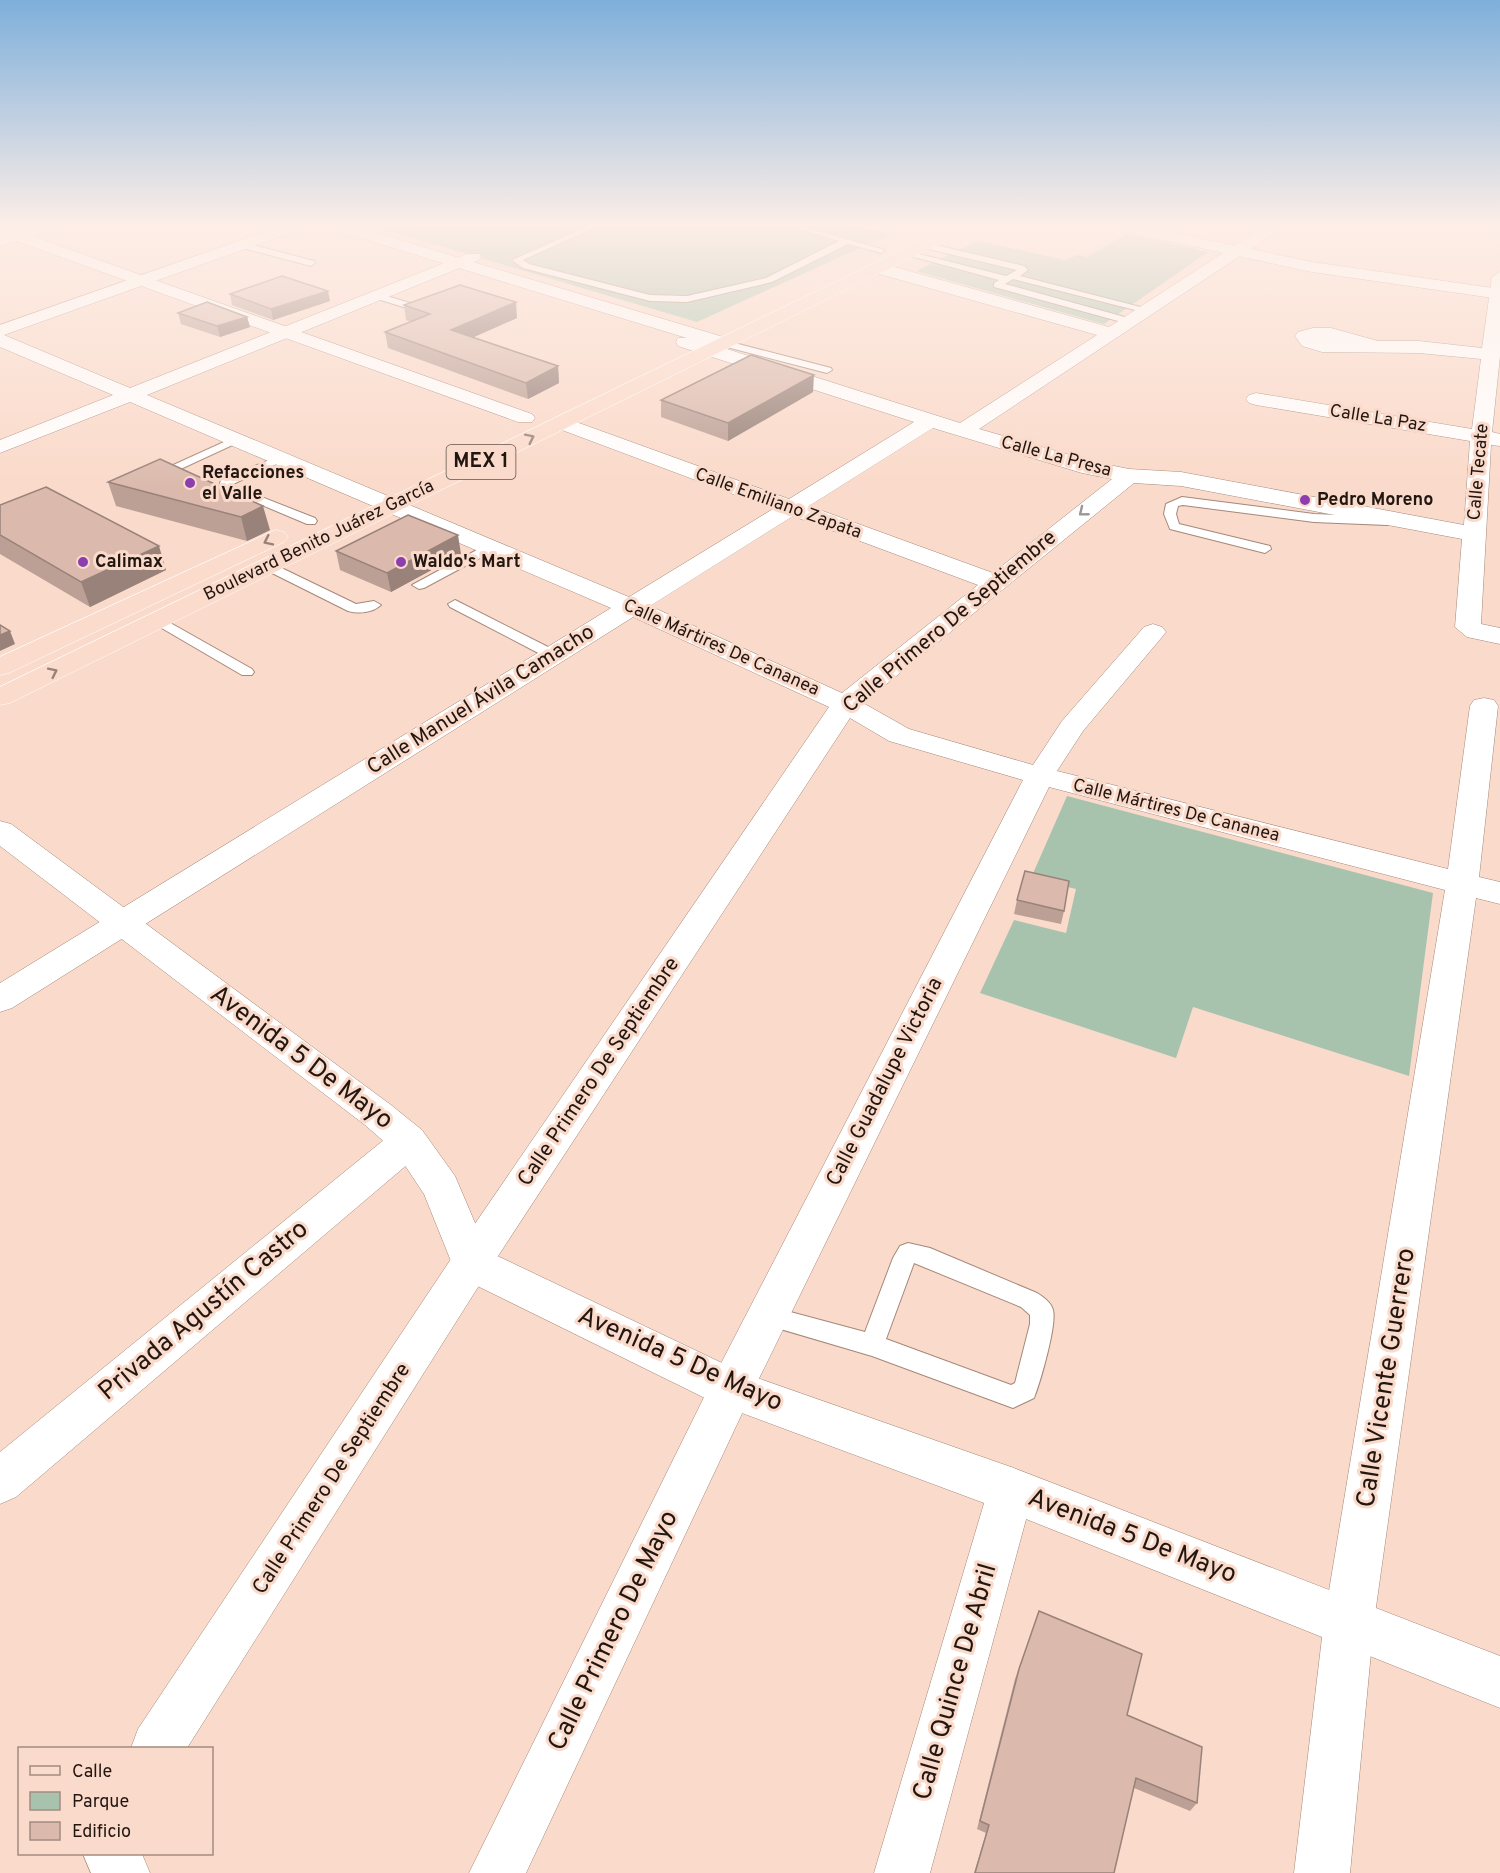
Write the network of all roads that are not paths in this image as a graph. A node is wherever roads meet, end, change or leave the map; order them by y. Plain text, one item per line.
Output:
1 (48, 314) edge
2 (235, 314) edge
3 (272, 314) edge
4 (332, 314) edge
5 (629, 314) edge
6 (760, 314) edge
7 (1053, 314) edge
8 (1105, 314) edge
9 (1140, 314) edge
10 (1496, 314) edge
11 (1129, 321) junction
12 (304, 326) junction
13 (0, 331) edge
14 (285, 333) junction
15 (1111, 333) junction
16 (0, 340) edge
17 (705, 340) junction
18 (1375, 346) dead end
19 (1491, 354) junction
20 (827, 370) dead end
21 (131, 395) junction
22 (1256, 399) dead end
23 (533, 414) junction
24 (930, 421) junction
25 (561, 423) junction
26 (504, 428) dead end
27 (962, 430) junction
28 (1491, 438) edge
29 (236, 440) junction
30 (0, 447) edge
31 (279, 459) junction
32 (1129, 476) junction
33 (141, 482) edge
34 (365, 496) junction
35 (388, 496) junction
36 (789, 509) junction
37 (311, 521) junction
38 (1403, 522) junction
39 (1473, 534) junction
40 (488, 548) junction
41 (1265, 549) dead end
42 (269, 566) junction
43 (996, 583) junction
44 (419, 585) dead end
45 (455, 604) dead end
46 (374, 605) dead end
47 (631, 607) junction
48 (158, 620) junction
49 (1153, 632) dead end
50 (1500, 636) edge
51 (553, 655) junction
52 (0, 667) edge
53 (247, 672) dead end
54 (0, 697) edge
55 (845, 704) junction
56 (1484, 706) dead end
57 (1040, 776) junction
58 (0, 831) edge
59 (1481, 888) edge
60 (123, 922) junction
61 (0, 999) edge
62 (409, 1141) junction
63 (471, 1263) junction
64 (768, 1316) junction
65 (872, 1345) junction
66 (731, 1389) junction
67 (0, 1481) edge
68 (1011, 1490) junction
69 (1349, 1621) junction
70 (1500, 1682) edge
71 (158, 1747) edge
72 (112, 1855) edge
73 (122, 1873) edge
74 (497, 1873) edge
75 (902, 1873) edge
76 (1322, 1873) edge

1 - 13 street
2 - 14 street
3 - 12 street
4 - 12 street
5 - 17 street, Calle La Presa
6 - 17 main road, Boulevard Benito Juárez García / MEX 1
7 - 15 street
8 - 11 lane
9 - 11 street
10 - 19 street, Calle Tecate
11 - 15 street
12 - 14 street
12 - 23 street
14 - 21 street
14 - 23 street
15 - 27 street
16 - 21 street, Calle Mártires De Cananea
17 - 20 lane
17 - 23 main road, Boulevard Benito Juárez García / MEX 1
17 - 24 street, Calle La Presa
17 - 25 main road, Boulevard Benito Juárez García / MEX 1
18 - 19 street
19 - 28 street, Calle Tecate
21 - 29 street, Calle Mártires De Cananea
21 - 30 street
22 - 28 street, Calle La Paz
23 - 26 main road, Boulevard Benito Juárez García / MEX 1
24 - 27 street, Calle La Presa
24 - 36 street, Calle Manuel Ávila Camacho
35 -> 25 main road, Boulevard Benito Juárez García / MEX 1
25 - 36 street, Calle Emiliano Zapata
27 - 32 street, Calle La Presa
28 - 39 street, Calle Tecate
29 - 31 street, Calle Mártires De Cananea
29 - 33 lane
31 - 34 street, Calle Mártires De Cananea
31 - 37 lane
32 - 38 street, Calle La Presa
32 -> 43 street, Calle Primero De Septiembre
34 - 35 street, Calle Mártires De Cananea
34 - 37 main road, Boulevard Benito Juárez García
35 - 40 street, Calle Mártires De Cananea
35 - 42 main road, Boulevard Benito Juárez García / MEX 1
36 - 43 street, Calle Emiliano Zapata
36 - 47 street, Calle Manuel Ávila Camacho
37 -> 52 main road, Boulevard Benito Juárez García
38 - 39 street, Calle La Presa
38 - 41 lane
39 - 50 street, Calle Tecate
40 - 44 lane
40 - 47 street, Calle Mártires De Cananea
42 - 46 lane
42 - 48 main road, Boulevard Benito Juárez García / MEX 1
43 - 55 street, Calle Primero De Septiembre
45 - 51 lane
47 - 51 street, Calle Manuel Ávila Camacho
47 - 55 street, Calle Mártires De Cananea
48 - 53 lane
54 -> 48 main road, Boulevard Benito Juárez García / MEX 1
49 - 57 street, Calle Guadalupe Victoria
51 - 60 street, Calle Manuel Ávila Camacho
55 - 57 street, Calle Mártires De Cananea
55 - 63 street, Calle Primero De Septiembre
56 - 59 street, Calle Vicente Guerrero
57 - 59 street, Calle Mártires De Cananea
57 - 64 street, Calle Guadalupe Victoria
58 - 60 street, Avenida 5 De Mayo
59 - 69 street, Calle Vicente Guerrero
60 - 61 street, Calle Manuel Ávila Camacho
60 - 62 street, Avenida 5 De Mayo
62 - 63 street, Avenida 5 De Mayo
62 - 67 street, Privada Agustín Castro
63 - 66 street, Avenida 5 De Mayo
63 - 71 street, Calle Primero De Septiembre
64 - 65 lane
64 - 66 street, Calle Guadalupe Victoria
65 - 65 lane
66 - 68 street, Avenida 5 De Mayo
66 - 74 street, Calle Primero De Mayo
68 - 69 street, Avenida 5 De Mayo
68 - 75 street, Calle Quince De Abril
69 - 70 street, Avenida 5 De Mayo
69 - 76 street, Calle Vicente Guerrero
72 - 73 street

